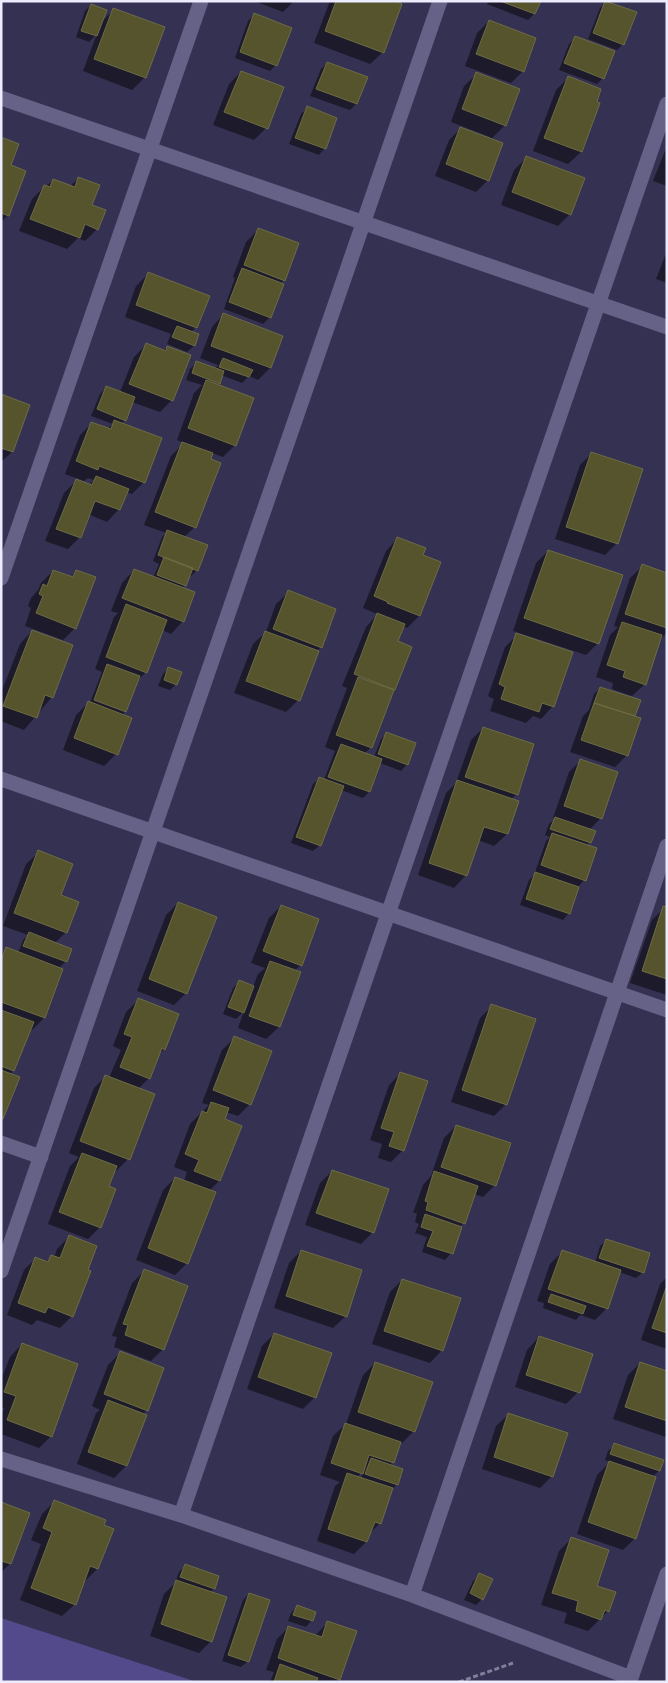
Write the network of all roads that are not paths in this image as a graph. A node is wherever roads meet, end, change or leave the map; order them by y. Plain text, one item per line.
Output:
1 (200, 1) edge
2 (440, 1) edge
3 (1, 98) edge
4 (667, 104) edge
5 (150, 149) junction
6 (364, 223) junction
7 (598, 303) junction
8 (667, 327) edge
9 (1, 578) edge
10 (1, 779) edge
11 (154, 831) junction
12 (667, 846) edge
13 (388, 913) junction
14 (617, 993) junction
15 (667, 1010) edge
16 (1, 1143) edge
17 (41, 1157) junction
18 (1, 1271) edge
19 (1, 1459) edge
20 (182, 1515) junction
21 (667, 1574) edge
22 (412, 1595) junction

1 - 5 street
2 - 6 street
3 - 5 street
4 - 7 street
5 - 6 street
5 - 9 street
6 - 7 street
6 - 11 street
7 - 8 street
7 - 13 street
10 - 11 street
11 - 13 street
11 - 17 street
12 - 14 street
13 - 14 street
13 - 20 street
14 - 15 street
14 - 22 street
16 - 17 street
17 - 18 street
19 - 20 street
20 - 22 street
21 - 22 street

